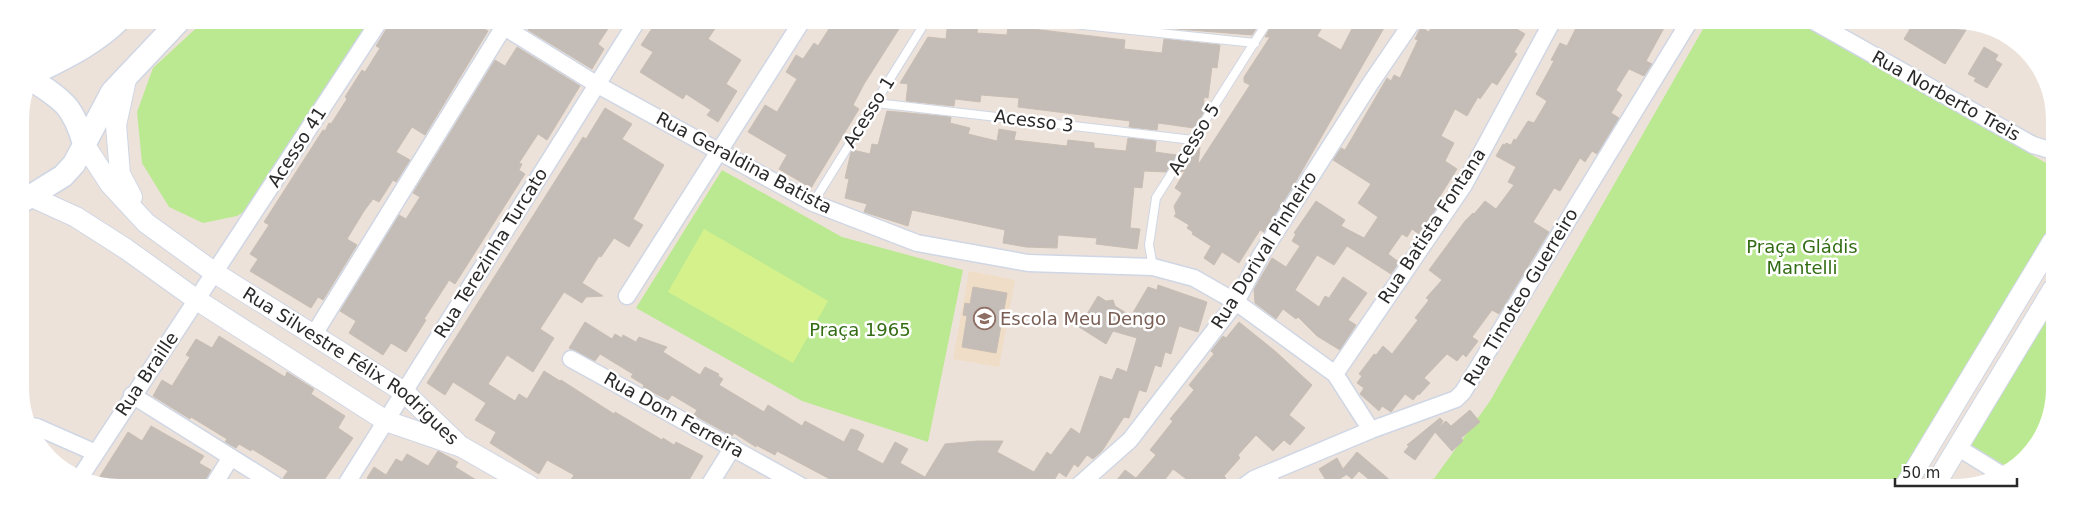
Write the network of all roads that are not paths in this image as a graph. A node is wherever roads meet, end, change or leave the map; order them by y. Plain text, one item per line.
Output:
1 (171, 29) edge
2 (374, 29) edge
3 (498, 29) edge
4 (511, 29) edge
5 (631, 29) edge
6 (797, 29) edge
7 (921, 29) edge
8 (1121, 29) edge
9 (1263, 29) edge
10 (1408, 29) edge
11 (1548, 29) edge
12 (1685, 29) edge
13 (1827, 29) edge
14 (109, 30) edge
15 (1255, 43) junction
16 (88, 45) junction
17 (64, 47) edge
18 (44, 69) edge
19 (127, 75) junction
20 (37, 82) edge
21 (596, 84) junction
22 (876, 102) junction
23 (1193, 140) junction
24 (84, 144) junction
25 (2046, 149) edge
26 (718, 152) junction
27 (29, 194) edge
28 (29, 199) edge
29 (813, 203) junction
30 (146, 224) junction
31 (2046, 253) edge
32 (1153, 266) junction
33 (215, 273) junction
34 (627, 296) dead end
35 (197, 300) junction
36 (2046, 301) edge
37 (1236, 302) junction
38 (313, 336) junction
39 (571, 359) dead end
40 (1335, 374) junction
41 (404, 392) junction
42 (132, 395) junction
43 (386, 422) junction
44 (39, 429) edge
45 (1371, 430) junction
46 (462, 447) junction
47 (733, 447) junction
48 (1957, 448) junction
49 (96, 453) junction
50 (232, 457) junction
51 (1994, 470) edge
52 (84, 472) edge
53 (1266, 474) junction
54 (218, 479) edge
55 (266, 479) edge
56 (349, 479) edge
57 (512, 479) edge
58 (713, 479) edge
59 (789, 479) edge
60 (1086, 479) edge
61 (1254, 479) edge
62 (1273, 479) edge
63 (1909, 479) edge
64 (1938, 479) edge

1 - 19 main road
2 - 33 street, Acesso 41
3 - 38 street
4 - 21 street, Rua Geraldina Batista
5 - 21 street, Rua Terezinha Turcato
6 - 26 street
7 - 22 lane, Acesso 1
8 - 15 lane
9 - 15 lane, Acesso 5
10 - 37 street, Rua Dorival Pinheiro
11 - 40 street, Rua Batista Fontana
12 - 45 street, Rua Timoteo Guerreiro
13 - 25 street, Rua Norberto Treis
14 - 16 main road
15 - 23 lane, Acesso 5
16 - 17 main road
16 - 18 main road
19 - 24 main road
19 - 30 street
20 - 24 main road, Rua Silvestre Félix Rodrigues
21 - 26 street, Rua Geraldina Batista
21 - 41 street, Rua Terezinha Turcato
22 - 23 lane, Acesso 3
22 - 29 lane, Acesso 1
23 - 32 lane, Acesso 5
24 - 27 main road
24 - 30 street, Rua Silvestre Félix Rodrigues
26 - 29 street, Rua Geraldina Batista
26 - 34 street
28 - 35 street, Rua Silvestre Félix Rodrigues
29 - 32 street, Rua Geraldina Batista
30 - 33 street, Rua Silvestre Félix Rodrigues
31 - 63 street
32 - 37 street, Rua Geraldina Batista
33 - 35 street, Rua Braille
33 - 38 street, Rua Silvestre Félix Rodrigues
35 - 42 street, Rua Braille
35 - 43 street, Rua Silvestre Félix Rodrigues
36 - 48 street
37 - 40 street, Rua Geraldina Batista
37 - 60 street, Rua Dorival Pinheiro
38 - 41 street, Rua Silvestre Félix Rodrigues
39 - 47 street, Rua Dom Ferreira
40 - 45 street, Rua Geraldina Batista
41 - 43 street, Rua Terezinha Turcato
41 - 46 street, Rua Silvestre Félix Rodrigues
42 - 49 street, Rua Braille
42 - 50 street
43 - 46 street, Rua Silvestre Félix Rodrigues
43 - 56 street, Rua Terezinha Turcato
44 - 49 street
45 - 53 street, Rua Timoteo Guerreiro
46 - 57 street
47 - 58 street
47 - 59 street, Rua Dom Ferreira
48 - 51 street
48 - 64 street
49 - 52 street, Rua Braille
50 - 54 street
50 - 55 street
53 - 61 street, Rua Timoteo Guerreiro
53 - 62 lane

